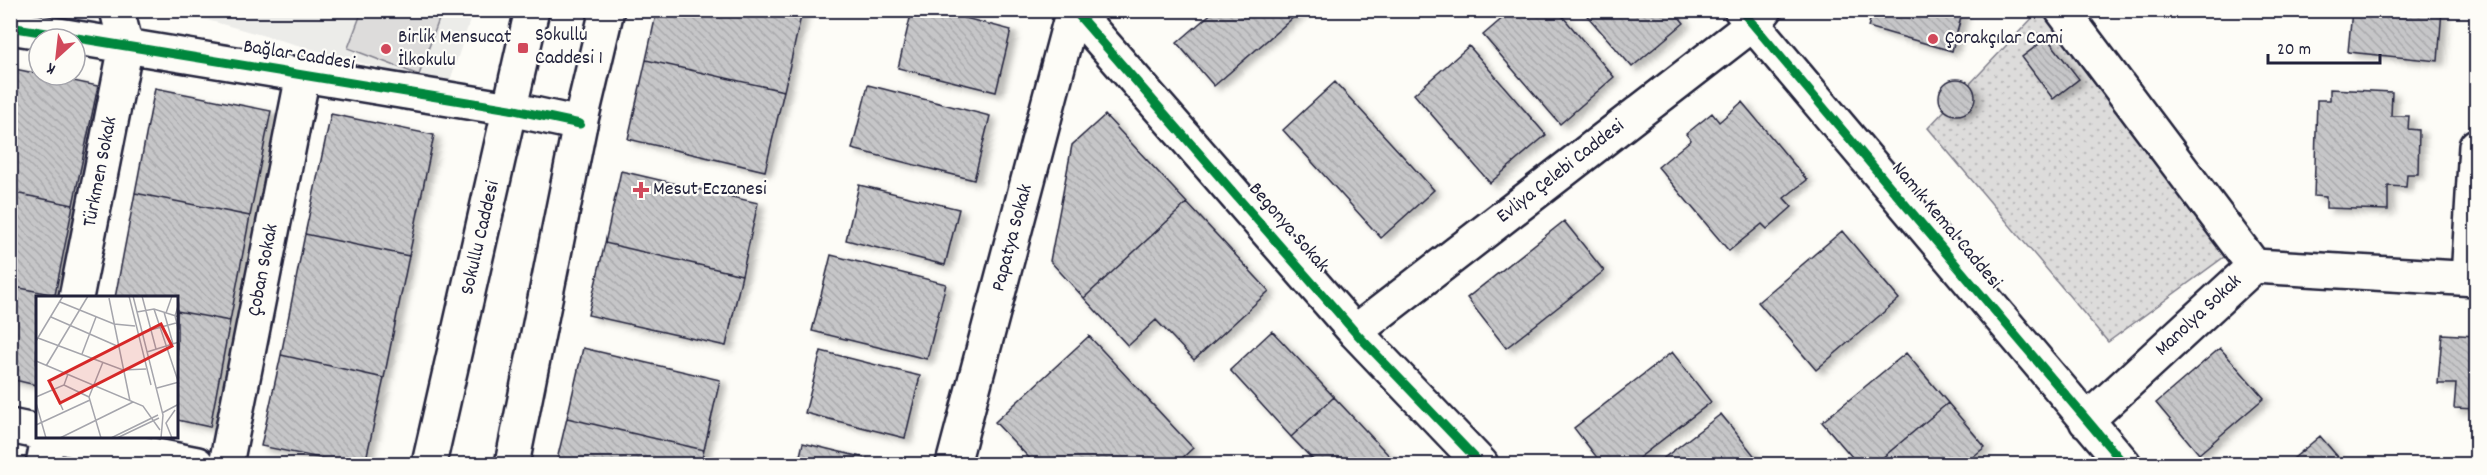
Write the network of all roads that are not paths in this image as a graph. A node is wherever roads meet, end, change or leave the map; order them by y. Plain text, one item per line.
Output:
1 (117, 10) edge
2 (532, 10) edge
3 (607, 10) edge
4 (1074, 10) edge
5 (2062, 10) edge
6 (1753, 15) edge
7 (10, 27) edge
8 (126, 46) junction
9 (303, 75) junction
10 (510, 109) junction
11 (580, 124) junction
12 (2476, 146) edge
13 (2254, 266) junction
14 (2472, 279) edge
15 (75, 296) edge
16 (1355, 332) junction
17 (2086, 421) junction
18 (10, 426) edge
19 (36, 432) edge
20 (48, 439) edge
21 (71, 439) edge
22 (43, 465) edge
23 (197, 465) edge
24 (226, 465) edge
25 (429, 465) edge
26 (512, 465) edge
27 (953, 465) edge
28 (1481, 465) edge
29 (2124, 465) edge

1 - 8 street
2 - 10 street, Sokullu Caddesi
3 - 11 street
4 - 16 street, Begonya Sokak
4 - 27 street, Papatya Sokak
5 - 13 street
6 - 16 street, Evliya Çelebi Caddesi
6 - 17 street, Namık Kemal Caddesi
7 - 8 street, Bağlar Caddesi
8 - 9 street, Bağlar Caddesi
8 - 15 street, Türkmen Sokak
9 - 10 street, Bağlar Caddesi
9 - 24 street, Çoban Sokak
10 - 11 street, Bağlar Caddesi
10 - 25 street, Sokullu Caddesi
11 - 26 street
12 - 14 street
13 - 14 street, Manolya Sokak
13 - 17 street, Manolya Sokak
16 - 28 street, Begonya Sokak
17 - 29 street, Namık Kemal Caddesi
18 - 19 street
20 - 22 street
21 - 23 street

